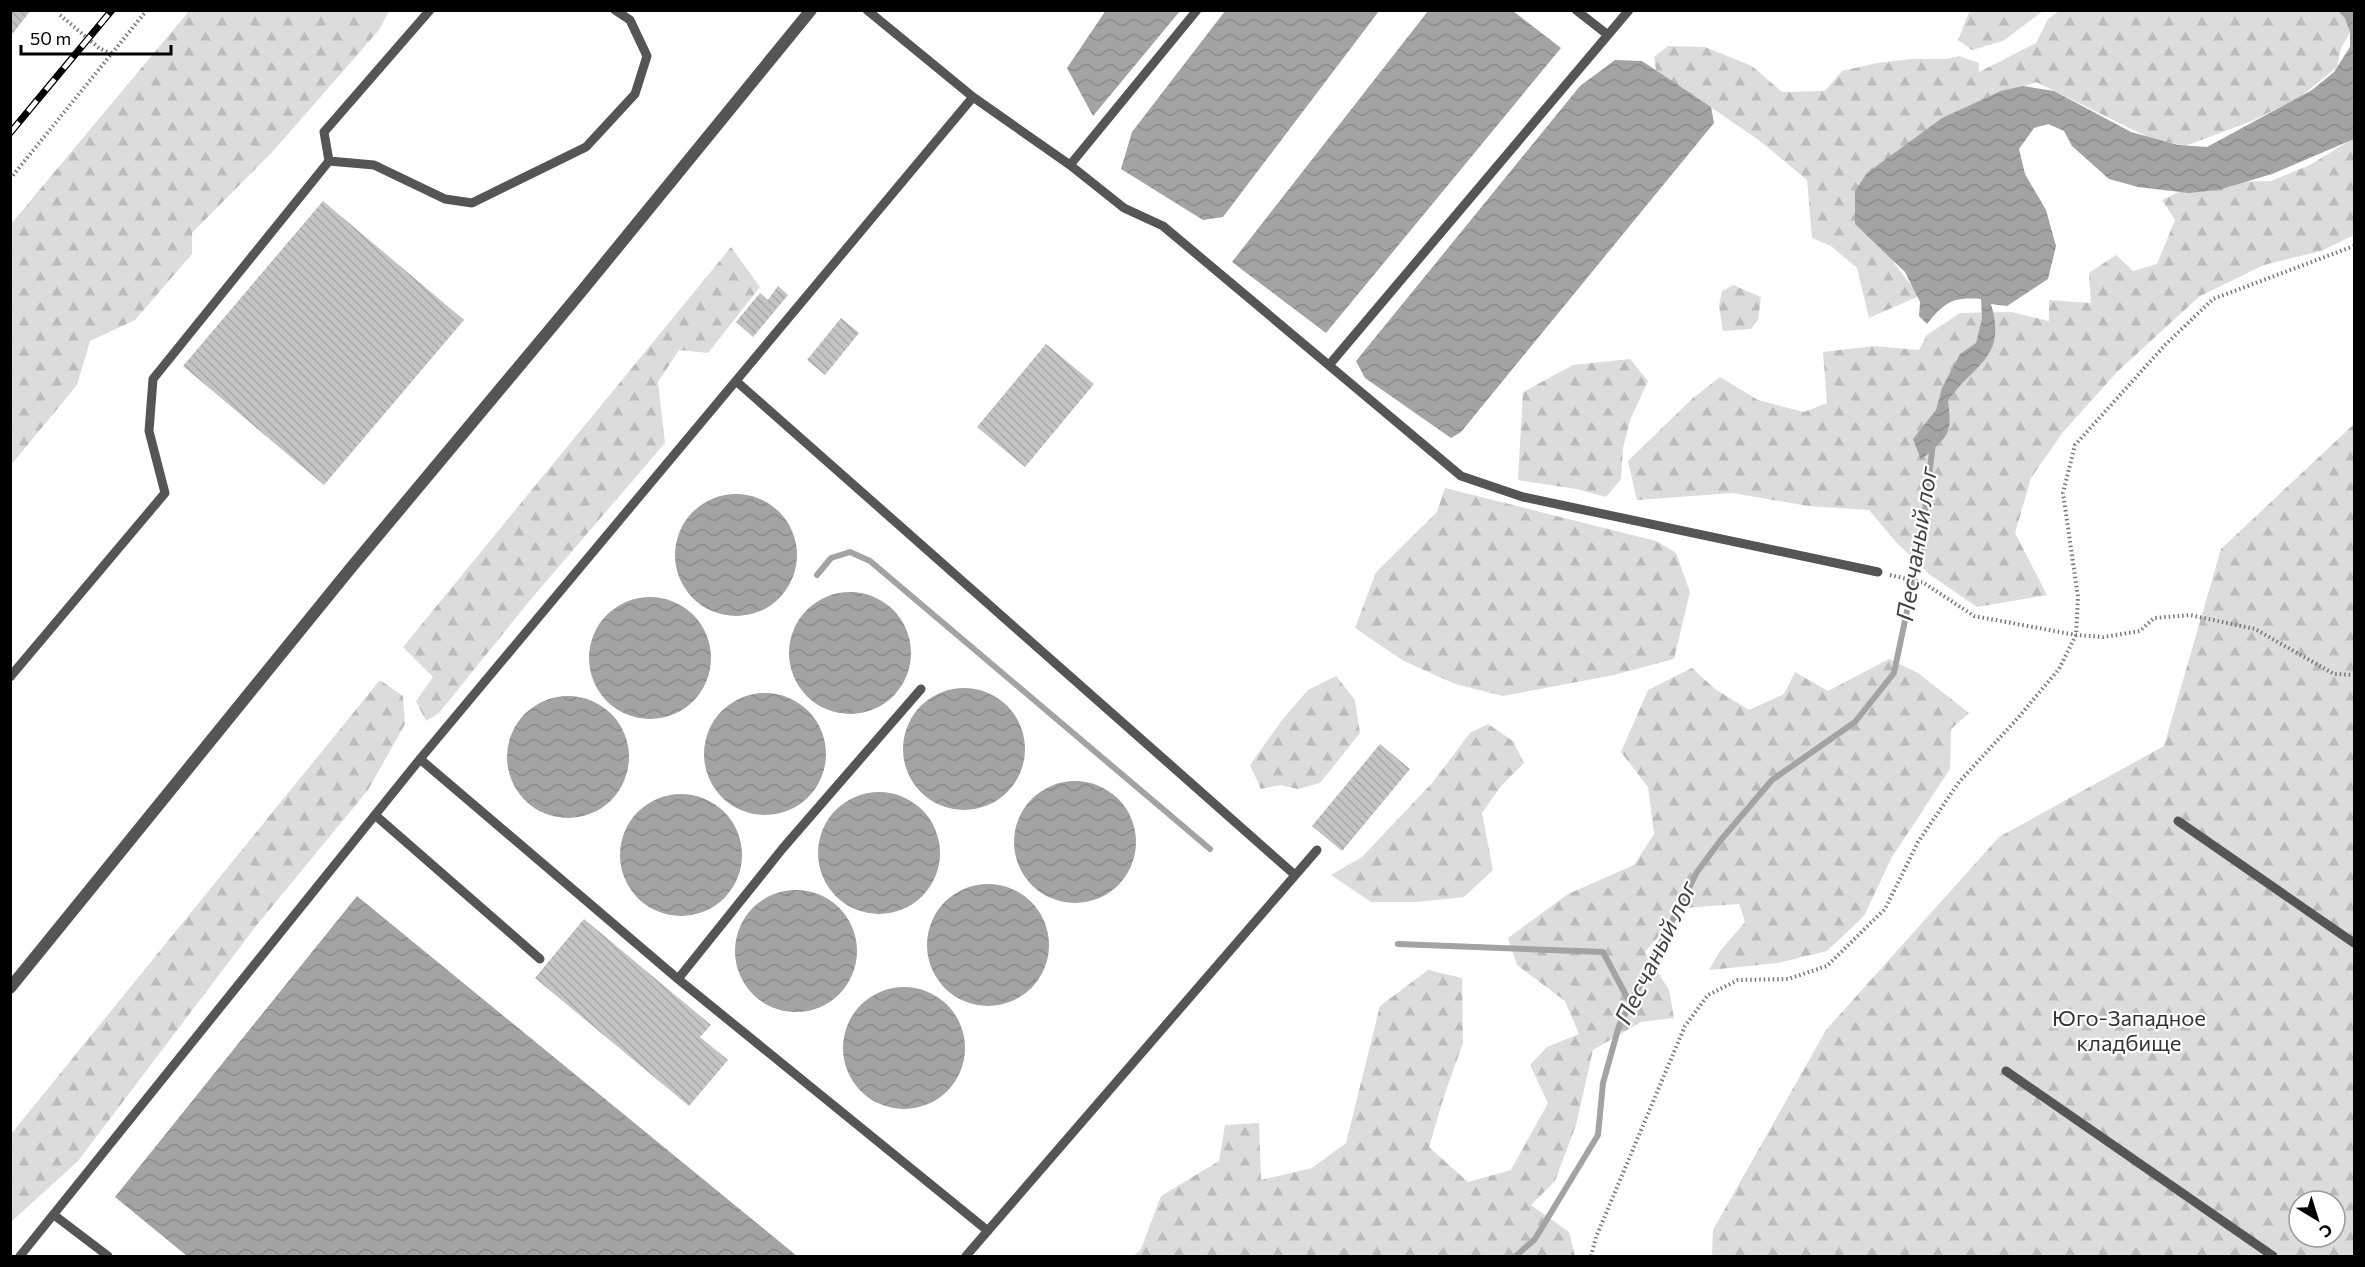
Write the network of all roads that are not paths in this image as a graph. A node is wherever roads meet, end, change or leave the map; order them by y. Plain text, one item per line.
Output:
1 (430, 10) edge
2 (615, 10) edge
3 (811, 10) edge
4 (867, 10) edge
5 (1197, 10) edge
6 (1575, 10) edge
7 (1629, 10) edge
8 (1608, 35) junction
9 (973, 97) junction
10 (329, 161) junction
11 (1070, 165) junction
12 (1330, 364) junction
13 (736, 381) junction
14 (1878, 572) road end
15 (10, 677) edge
16 (921, 689) dead end
17 (420, 759) junction
18 (375, 815) junction
19 (2178, 821) dead end
20 (1317, 850) dead end
21 (1295, 875) junction
22 (2355, 943) edge
23 (540, 959) dead end
24 (678, 979) junction
25 (10, 988) edge
26 (2006, 1071) dead end
27 (54, 1215) junction
28 (988, 1231) junction
29 (20, 1257) edge
30 (108, 1257) edge
31 (966, 1257) edge
32 (2273, 1257) edge

1 - 10 lane
2 - 10 lane
3 - 25 street
4 - 9 lane
5 - 11 lane
6 - 8 lane
7 - 8 lane
8 - 12 lane
9 - 11 lane
9 - 13 lane
10 - 15 lane
11 - 12 lane
12 - 14 lane
13 - 17 lane
13 - 21 lane
16 - 24 lane
17 - 18 lane
17 - 24 lane
18 - 23 lane
18 - 27 lane
19 - 22 lane
20 - 21 lane
21 - 28 lane
24 - 28 lane
26 - 32 lane
27 - 29 lane
27 - 30 lane
28 - 31 lane

